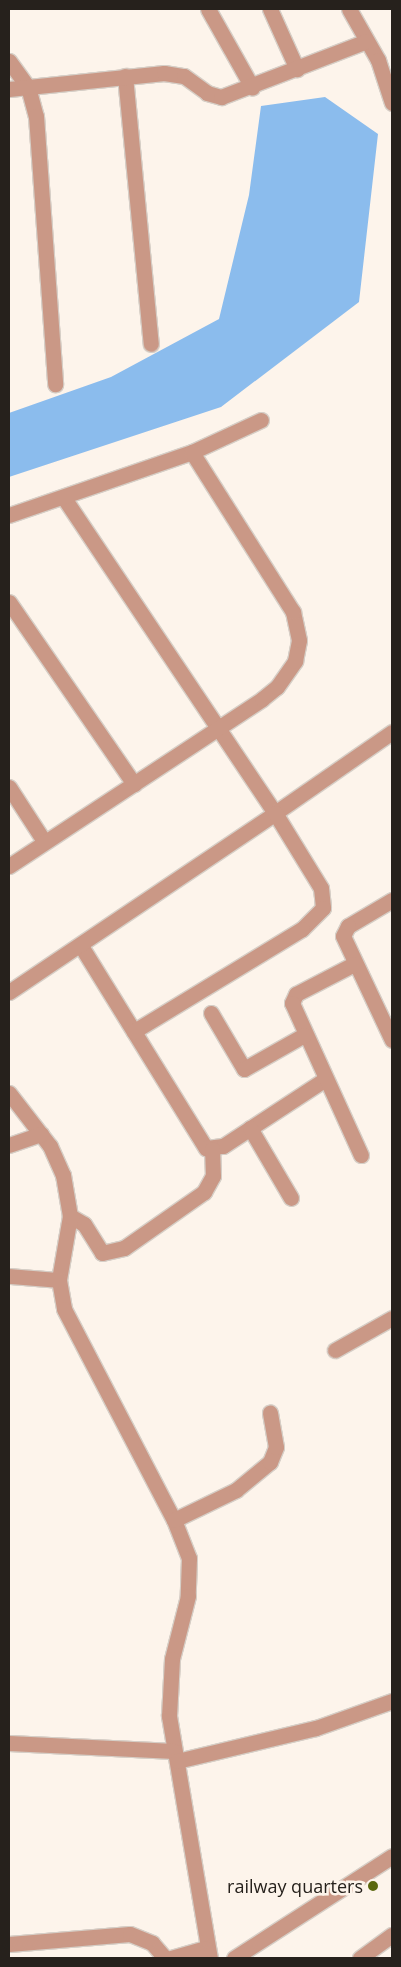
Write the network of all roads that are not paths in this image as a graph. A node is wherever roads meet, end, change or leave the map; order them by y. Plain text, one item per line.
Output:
1 (208, 9) edge
2 (270, 9) edge
3 (349, 9) edge
4 (367, 41) junction
5 (385, 59) edge
6 (9, 61) edge
7 (297, 69) junction
8 (125, 76) junction
9 (28, 87) junction
10 (252, 87) junction
11 (9, 90) edge
12 (392, 103) edge
13 (151, 344) dead end
14 (55, 384) dead end
15 (261, 420) dead end
16 (192, 452) junction
17 (64, 498) junction
18 (9, 515) edge
19 (9, 602) edge
20 (218, 728) junction
21 (392, 732) edge
22 (134, 784) junction
23 (9, 787) edge
24 (275, 813) junction
25 (44, 841) junction
26 (9, 866) edge
27 (392, 900) edge
28 (81, 946) junction
29 (354, 964) junction
30 (9, 992) edge
31 (211, 1013) dead end
32 (134, 1031) junction
33 (304, 1035) junction
34 (392, 1040) edge
35 (324, 1080) junction
36 (9, 1093) edge
37 (250, 1128) junction
38 (41, 1134) junction
39 (9, 1145) edge
40 (212, 1149) junction
41 (361, 1155) dead end
42 (290, 1198) dead end
43 (70, 1216) junction
44 (9, 1276) edge
45 (59, 1280) junction
46 (392, 1318) edge
47 (336, 1350) dead end
48 (270, 1413) dead end
49 (174, 1520) junction
50 (392, 1700) edge
51 (9, 1743) edge
52 (175, 1756) junction
53 (392, 1856) edge
54 (392, 1935) edge
55 (9, 1944) edge
56 (208, 1953) edge
57 (165, 1958) edge
58 (171, 1958) edge
59 (234, 1958) edge
60 (360, 1958) edge

1 - 10 street
2 - 7 street
3 - 4 street
4 - 5 street
4 - 7 street
5 - 12 street
6 - 9 street
7 - 10 street
8 - 9 street
8 - 10 street
8 - 13 street
9 - 11 street
9 - 14 street
15 - 16 street
16 - 17 street
16 - 20 street
17 - 18 street
17 - 20 street
19 - 22 street
20 - 22 street
20 - 24 street
21 - 24 street
22 - 25 street
23 - 25 street
24 - 28 street
24 - 32 street
25 - 26 street
27 - 29 street
28 - 30 street
28 - 32 street
29 - 33 street
29 - 34 street
31 - 33 street
32 - 40 street
33 - 35 street
35 - 37 street
35 - 41 street
36 - 38 street
37 - 40 street
37 - 42 street
38 - 39 street
38 - 43 street
40 - 43 street
43 - 45 street
44 - 45 street
45 - 49 street
46 - 47 street
48 - 49 street
49 - 52 street
50 - 52 street
51 - 52 street
52 - 56 street
53 - 59 street
54 - 60 street
55 - 57 street
56 - 58 street

